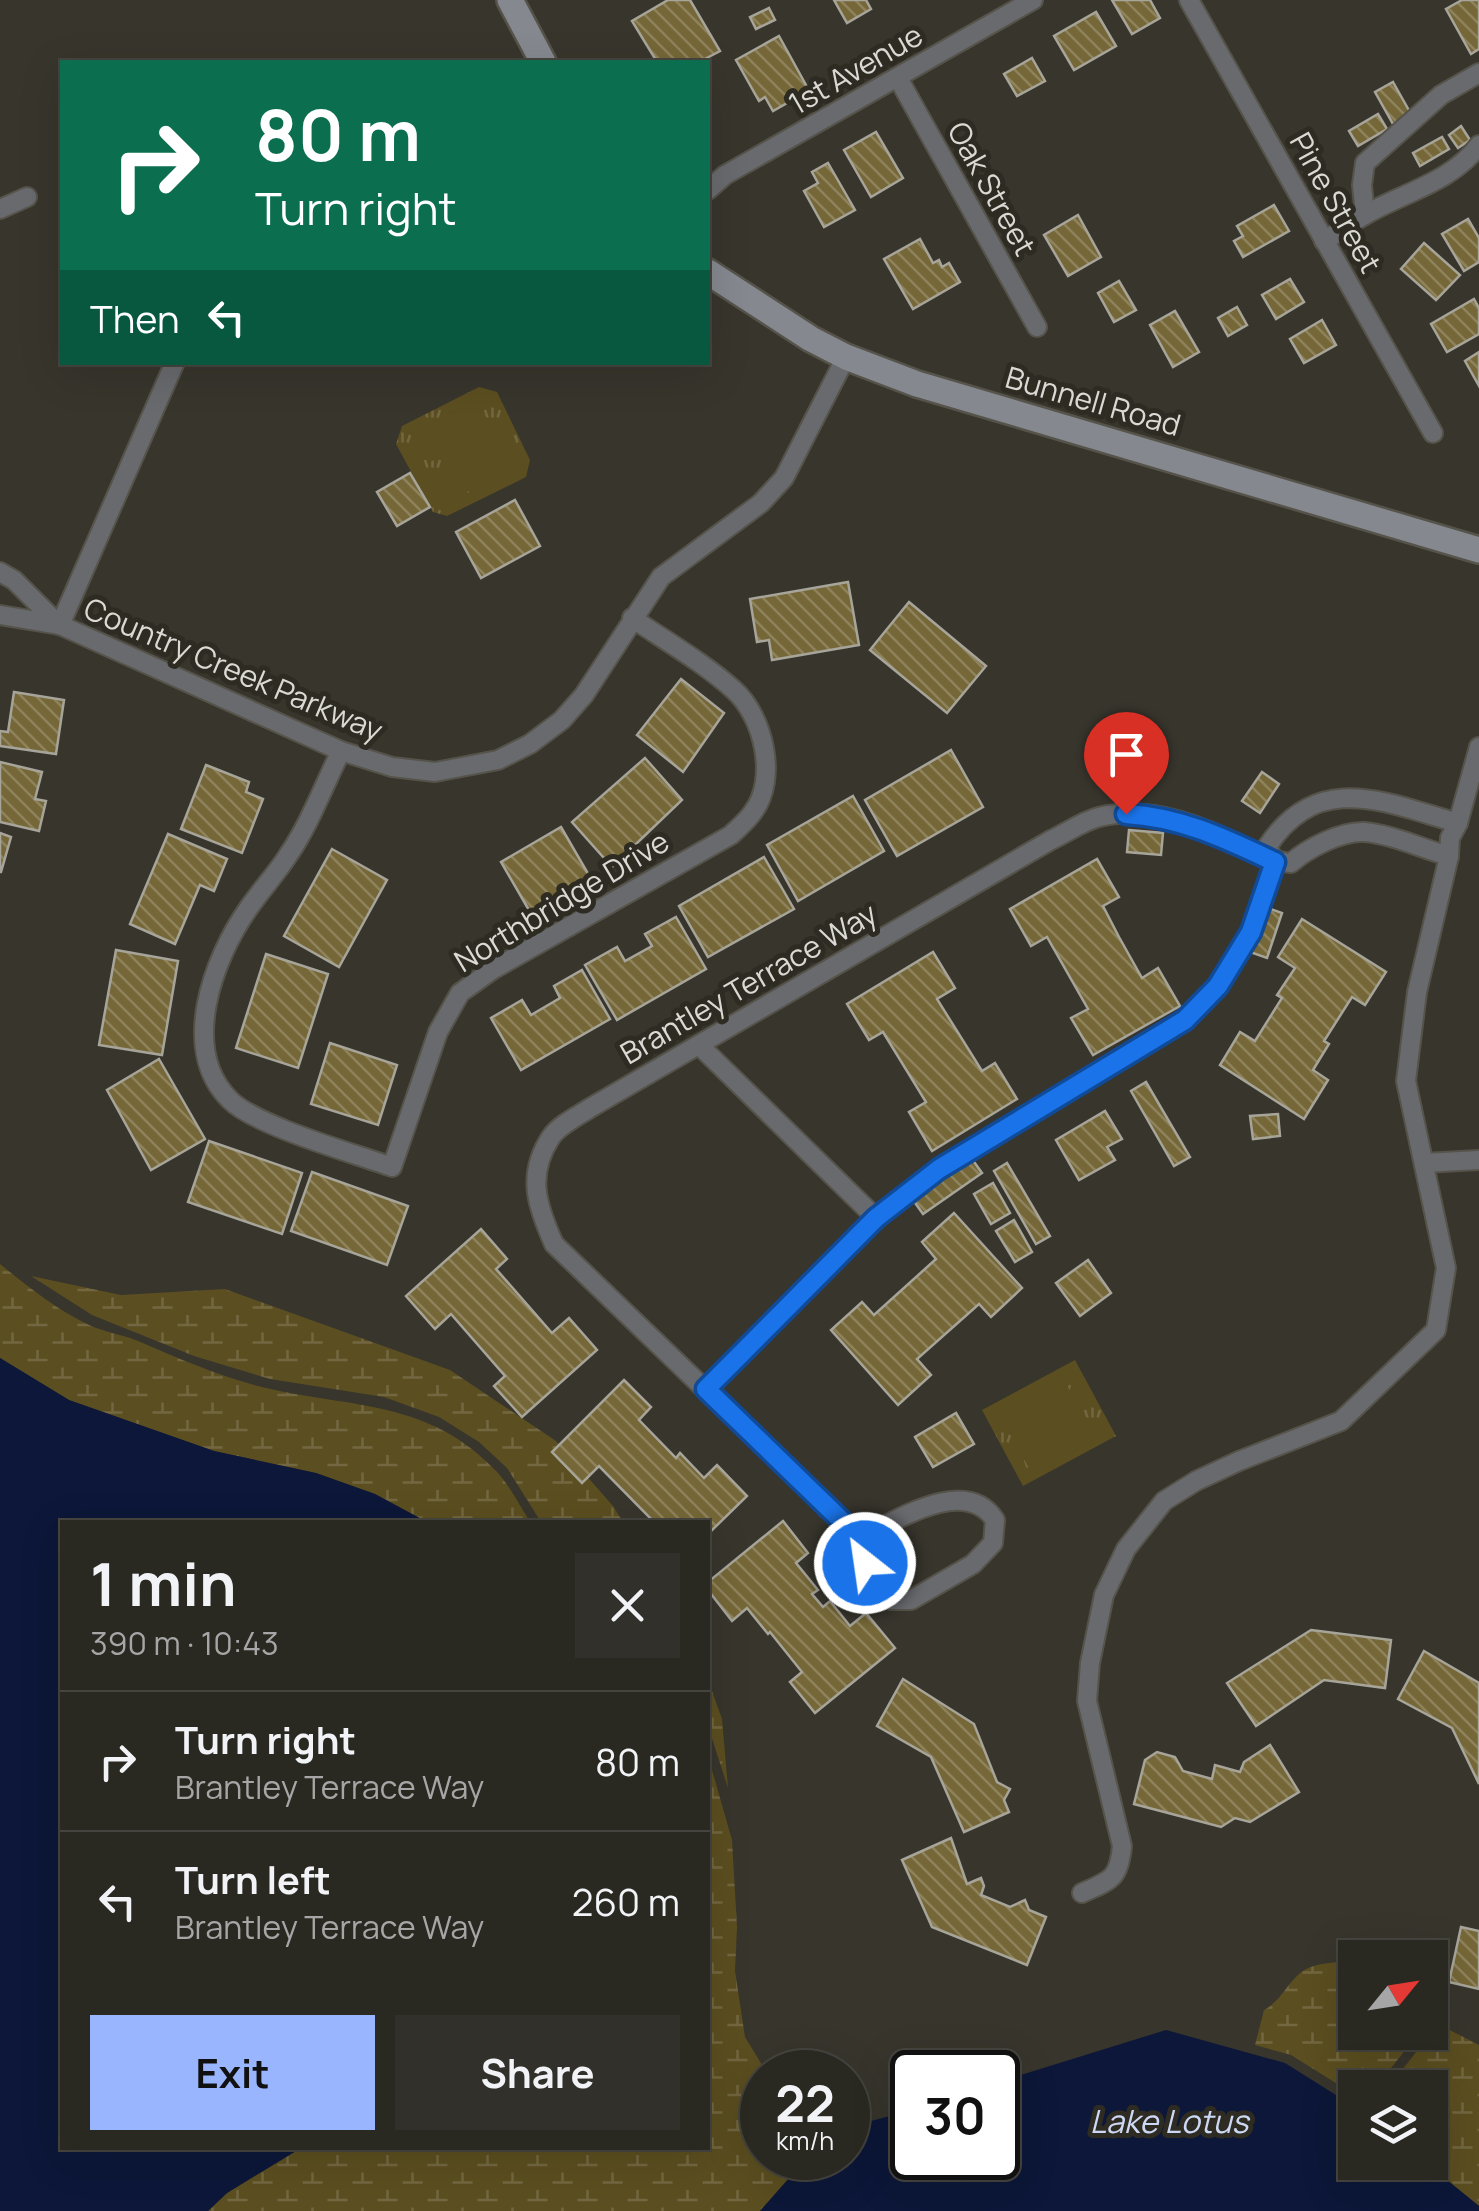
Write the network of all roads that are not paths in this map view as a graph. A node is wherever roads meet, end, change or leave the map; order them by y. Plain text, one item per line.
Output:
1 (510, 0) edge
2 (1033, 0) edge
3 (1189, 0) edge
4 (542, 60) edge
5 (1479, 73) edge
6 (898, 78) junction
7 (1479, 146) edge
8 (710, 188) edge
9 (27, 197) dead end
10 (0, 209) edge
11 (1366, 214) junction
12 (1324, 240) junction
13 (710, 273) edge
14 (1037, 327) dead end
15 (846, 357) junction
16 (174, 365) edge
17 (1433, 433) dead end
18 (1479, 550) edge
19 (0, 572) edge
20 (0, 615) edge
21 (632, 618) junction
22 (60, 626) junction
23 (1479, 747) edge
24 (341, 752) junction
25 (1458, 822) junction
26 (1449, 856) junction
27 (1275, 862) junction
28 (699, 1044) junction
29 (1479, 1160) edge
30 (1424, 1163) junction
31 (876, 1218) junction
32 (706, 1389) junction
33 (853, 1542) junction
34 (1082, 1892) dead end

1 - 4 main road
2 - 6 street, 1st Avenue
3 - 12 street, Pine Street
5 - 11 street
6 - 8 street, 1st Avenue
6 - 14 street, Oak Street
7 - 11 street
9 - 10 street
11 - 12 street
12 - 17 street, Pine Street
13 - 15 main road, Bunnell Road
15 - 18 main road, Bunnell Road
15 - 21 street, Country Creek Parkway
16 - 22 street
19 - 22 street, Country Creek Parkway
20 - 22 street, Country Creek Parkway
21 - 24 street, Country Creek Parkway
21 - 24 street, Northbridge Drive
22 - 24 street, Country Creek Parkway
23 - 25 street
25 - 26 street
25 - 27 street
26 - 27 street
26 - 30 street
27 - 28 street, Brantley Terrace Way
27 - 31 street
28 - 31 street
28 - 32 street, Brantley Terrace Way
29 - 30 street
30 - 34 street
31 - 32 street
32 - 33 street, Brantley Terrace Way
33 - 33 street, Brantley Terrace Way

